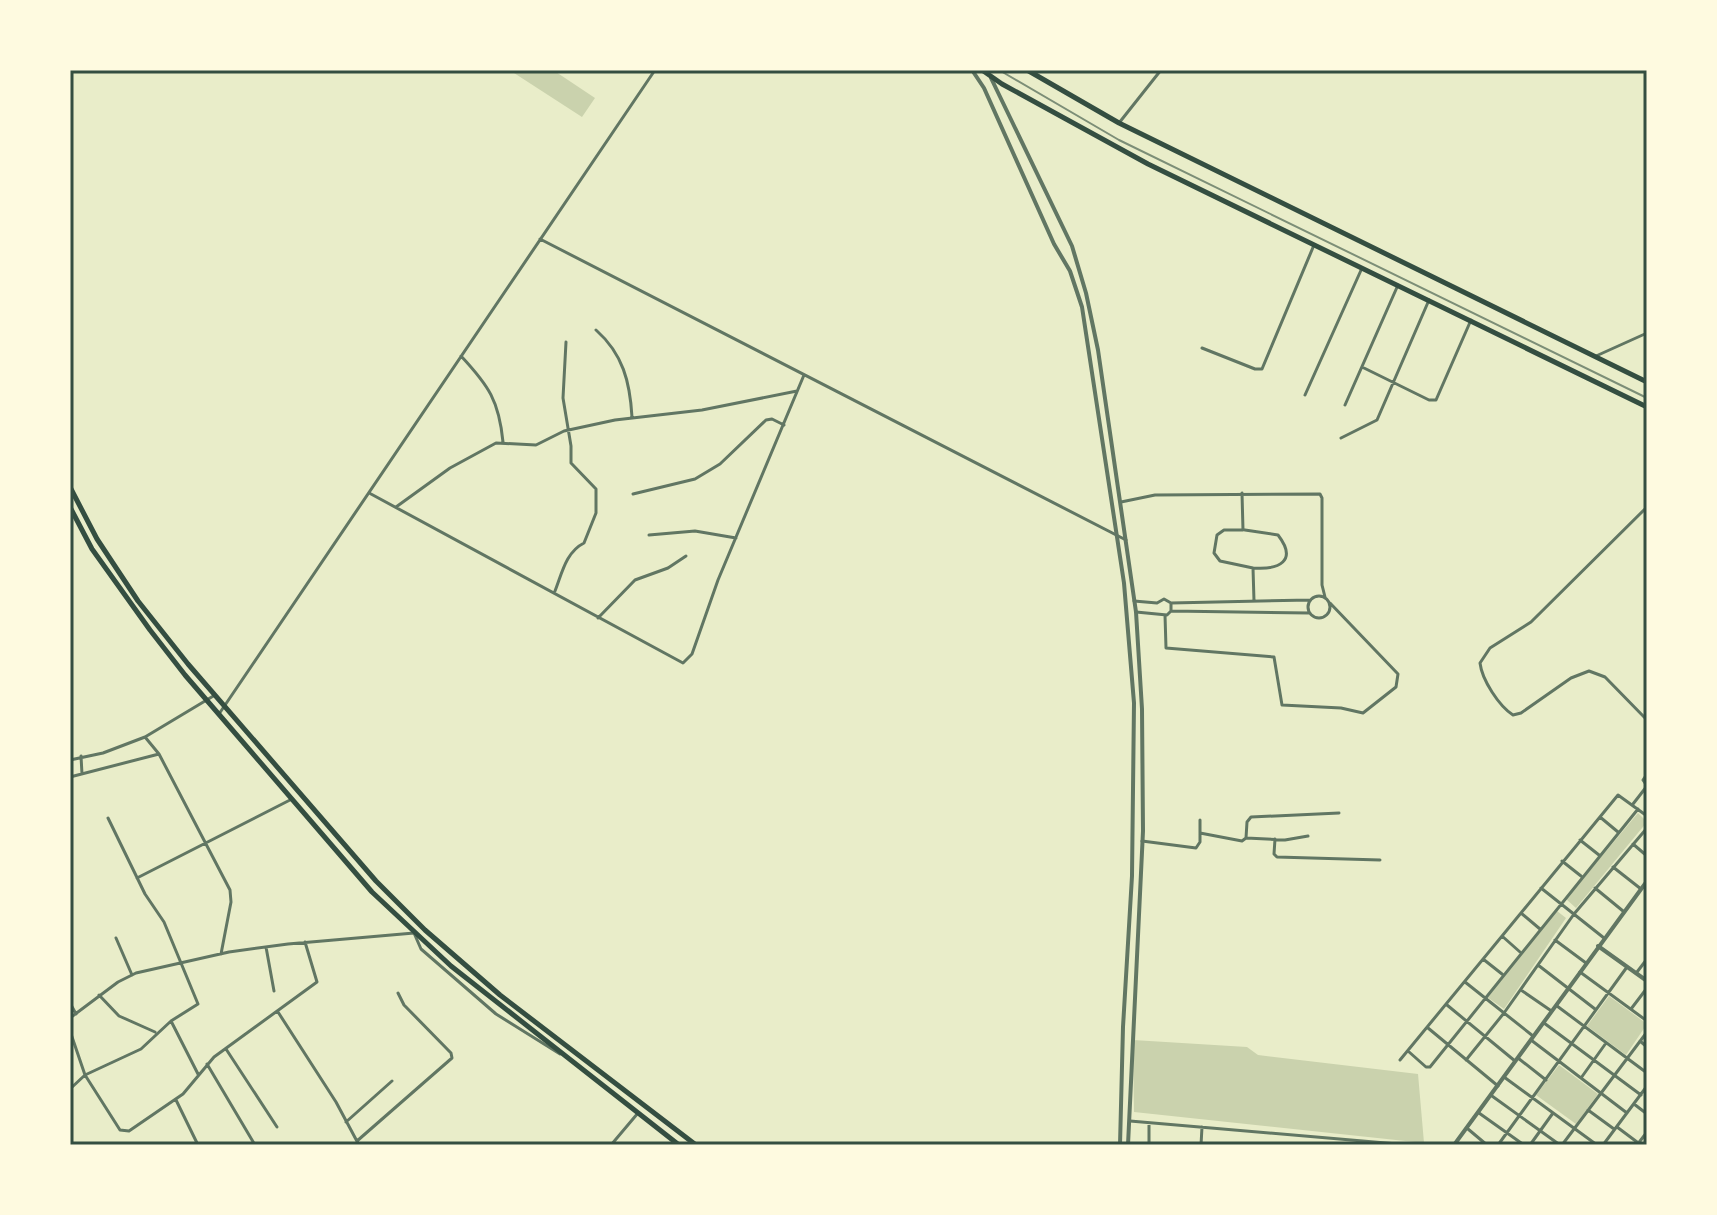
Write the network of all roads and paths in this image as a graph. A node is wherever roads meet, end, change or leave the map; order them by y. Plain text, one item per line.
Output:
1 (655, 70) edge
2 (972, 70) edge
3 (982, 70) edge
4 (1027, 70) edge
5 (1161, 70) edge
6 (1280, 70) edge
7 (1287, 70) edge
8 (1038, 73) edge
9 (990, 76) junction
10 (1119, 123) junction
11 (540, 239) junction
12 (1314, 245) junction
13 (1362, 268) junction
14 (1398, 285) junction
15 (1429, 300) junction
16 (1471, 320) junction
17 (596, 330) dead end
18 (1646, 334) edge
19 (566, 342) dead end
20 (1202, 348) dead end
21 (461, 356) junction
22 (1596, 356) junction
23 (1362, 367) junction
24 (804, 375) junction
25 (1647, 382) edge
26 (1394, 383) junction
27 (797, 391) junction
28 (1305, 395) dead end
29 (1105, 398) junction
30 (1097, 399) junction
31 (1345, 405) dead end
32 (1647, 407) edge
33 (632, 417) junction
34 (784, 425) junction
35 (568, 430) junction
36 (1341, 438) dead end
37 (503, 442) junction
38 (70, 487) edge
39 (1242, 493) junction
40 (370, 494) junction
41 (633, 494) dead end
42 (1119, 502) junction
43 (70, 507) edge
44 (1647, 507) edge
45 (395, 508) junction
46 (1243, 530) junction
47 (649, 535) dead end
48 (736, 538) junction
49 (1117, 538) junction
50 (1126, 540) junction
51 (686, 556) dead end
52 (1253, 568) junction
53 (554, 592) junction
54 (1325, 597) junction
55 (1310, 600) junction
56 (1134, 601) junction
57 (1254, 601) junction
58 (1157, 603) junction
59 (1171, 603) junction
60 (1330, 603) junction
61 (1171, 611) junction
62 (1136, 612) junction
63 (1158, 612) junction
64 (1309, 613) junction
65 (1165, 615) junction
66 (598, 618) junction
67 (215, 695) junction
68 (207, 700) junction
69 (225, 706) junction
70 (219, 714) junction
71 (1647, 720) edge
72 (145, 737) junction
73 (159, 754) junction
74 (81, 756) junction
75 (70, 760) edge
76 (82, 774) junction
77 (1647, 774) edge
78 (70, 777) edge
79 (1647, 786) edge
80 (292, 799) junction
81 (1633, 804) junction
82 (1638, 809) junction
83 (1339, 813) dead end
84 (1647, 816) edge
85 (1600, 817) junction
86 (108, 818) dead end
87 (1200, 820) dead end
88 (1647, 828) edge
89 (1618, 832) junction
90 (1200, 833) junction
91 (1308, 836) dead end
92 (1246, 838) junction
93 (1275, 839) junction
94 (1580, 840) junction
95 (1142, 841) junction
96 (205, 842) junction
97 (1633, 844) junction
98 (1600, 855) junction
99 (1647, 856) edge
100 (1380, 860) dead end
101 (1562, 861) junction
102 (1613, 867) junction
103 (1582, 877) junction
104 (137, 878) junction
105 (1647, 881) edge
106 (1540, 887) junction
107 (1595, 888) junction
108 (1641, 889) junction
109 (1560, 903) junction
110 (1623, 911) junction
111 (1520, 913) junction
112 (1574, 914) junction
113 (420, 925) junction
114 (1540, 929) junction
115 (414, 933) junction
116 (1502, 936) junction
117 (116, 938) dead end
118 (1604, 938) junction
119 (1555, 940) junction
120 (305, 942) junction
121 (1598, 946) junction
122 (266, 947) junction
123 (1521, 952) junction
124 (221, 954) junction
125 (1483, 959) junction
126 (1647, 959) edge
127 (1586, 963) junction
128 (181, 964) junction
129 (1538, 965) junction
130 (1627, 967) junction
131 (1580, 972) junction
132 (1636, 973) junction
133 (132, 975) junction
134 (1503, 975) junction
135 (1647, 981) edge
136 (1465, 982) junction
137 (1568, 988) junction
138 (1647, 988) edge
139 (1521, 990) junction
140 (274, 991) dead end
141 (398, 993) dead end
142 (1609, 993) junction
143 (99, 995) junction
144 (1485, 998) junction
145 (70, 1003) edge
146 (1447, 1005) junction
147 (1557, 1006) junction
148 (1631, 1009) junction
149 (1596, 1010) junction
150 (278, 1011) junction
151 (1552, 1011) junction
152 (1504, 1013) junction
153 (76, 1014) junction
154 (70, 1018) edge
155 (171, 1021) junction
156 (1466, 1021) junction
157 (1647, 1021) edge
158 (1544, 1022) junction
159 (1584, 1027) junction
160 (1428, 1028) junction
161 (70, 1031) edge
162 (1647, 1032) edge
163 (157, 1033) junction
164 (1485, 1037) junction
165 (1531, 1038) junction
166 (1640, 1041) junction
167 (1606, 1043) junction
168 (1447, 1044) junction
169 (1572, 1044) junction
170 (1647, 1047) edge
171 (226, 1049) junction
172 (1408, 1051) junction
173 (1627, 1058) junction
174 (1516, 1059) junction
175 (1400, 1060) dead end
176 (1466, 1060) junction
177 (1594, 1060) junction
178 (1559, 1061) junction
179 (207, 1064) junction
180 (1647, 1073) edge
181 (198, 1074) junction
182 (85, 1075) junction
183 (1614, 1075) junction
184 (1504, 1077) junction
185 (1581, 1078) junction
186 (1546, 1080) junction
187 (392, 1081) dead end
188 (1498, 1086) junction
189 (1647, 1086) edge
190 (70, 1089) edge
191 (1601, 1093) junction
192 (1641, 1095) junction
193 (1492, 1096) junction
194 (1533, 1098) junction
195 (176, 1100) junction
196 (1634, 1104) junction
197 (1588, 1110) junction
198 (638, 1113) junction
199 (1479, 1113) junction
200 (1553, 1113) junction
201 (1627, 1113) junction
202 (1647, 1114) edge
203 (1520, 1116) junction
204 (1129, 1121) junction
205 (346, 1122) junction
206 (1149, 1123) junction
207 (277, 1127) dead end
208 (1202, 1127) junction
209 (1574, 1128) junction
210 (1616, 1128) junction
211 (1468, 1129) junction
212 (1540, 1130) junction
213 (1647, 1132) edge
214 (1507, 1133) junction
215 (358, 1143) edge
216 (1370, 1143) edge
217 (1639, 1144) edge
218 (198, 1145) edge
219 (255, 1145) edge
220 (611, 1145) edge
221 (679, 1145) edge
222 (696, 1145) edge
223 (1120, 1145) edge
224 (1128, 1145) edge
225 (1149, 1145) edge
226 (1201, 1145) edge
227 (1409, 1145) edge
228 (1454, 1145) edge
229 (1487, 1145) edge
230 (1498, 1145) edge
231 (1527, 1145) edge
232 (1561, 1145) edge
233 (1597, 1145) edge
234 (1603, 1145) edge

1 - 11 street
2 - 30 street
3 - 9 highway
4 - 8 highway
5 - 10 street
6 - 7 street
8 - 10 highway
9 - 12 highway
9 - 29 street
10 - 22 highway
11 - 21 street
11 - 24 street
12 - 13 highway
12 - 20 street
13 - 14 highway
13 - 28 street
14 - 15 highway
14 - 23 street
15 - 16 highway
15 - 26 street
16 - 26 street
16 - 32 highway
17 - 33 street
18 - 22 street
19 - 35 street
21 - 37 street
21 - 40 street
22 - 25 highway
23 - 26 street
23 - 31 street
24 - 27 street
24 - 49 street
26 - 36 street
27 - 33 street
27 - 34 street
29 - 30 street
29 - 42 street
30 - 49 street
33 - 35 street
34 - 41 street
34 - 48 street
35 - 37 street
35 - 53 street
37 - 45 street
38 - 67 highway
39 - 42 street
39 - 46 street
39 - 54 street
40 - 45 street
40 - 69 street
42 - 50 street
43 - 68 highway
44 - 71 street
45 - 53 street
46 - 52 street
46 - 52 street
47 - 48 street
48 - 66 street
49 - 50 street
49 - 223 street
50 - 56 street
51 - 66 street
52 - 57 street
53 - 66 street
54 - 55 street
54 - 60 street
55 - 57 street
55 - 64 street
56 - 58 street
56 - 62 street
57 - 59 street
58 - 59 street
58 - 63 street
59 - 61 street
60 - 64 street
60 - 65 street
61 - 64 street
61 - 65 street
62 - 63 street
62 - 95 street
63 - 65 street
67 - 68 street
67 - 69 highway
68 - 70 highway
68 - 72 street
69 - 70 street
69 - 113 highway
70 - 80 highway
72 - 73 street
72 - 74 street
73 - 76 street
73 - 96 street
74 - 75 street
74 - 76 street
76 - 78 street
77 - 79 street
79 - 81 street
80 - 96 street
80 - 115 highway
81 - 82 street
81 - 85 street
82 - 84 street
82 - 89 street
83 - 92 street
85 - 89 street
85 - 94 street
86 - 104 street
87 - 90 street
88 - 97 street
89 - 98 street
90 - 92 street
90 - 95 street
91 - 93 street
92 - 93 street
93 - 100 street
94 - 98 street
94 - 101 street
95 - 204 street
96 - 104 street
96 - 124 street
97 - 99 street
97 - 102 street
98 - 103 street
101 - 103 street
101 - 106 street
102 - 107 street
102 - 108 street
103 - 109 street
104 - 128 street
105 - 108 street
106 - 109 street
106 - 111 street
107 - 110 street
107 - 112 street
108 - 110 street
109 - 112 street
109 - 114 street
110 - 118 street
111 - 114 street
111 - 116 street
112 - 118 street
112 - 119 street
113 - 115 street
113 - 222 highway
114 - 123 street
115 - 120 street
115 - 198 highway
116 - 123 street
116 - 125 street
117 - 133 street
118 - 121 street
119 - 127 street
119 - 129 street
120 - 122 street
120 - 150 street
121 - 127 street
121 - 130 street
122 - 124 street
122 - 140 street
123 - 134 street
124 - 128 street
125 - 134 street
125 - 136 street
126 - 132 street
127 - 131 street
128 - 133 street
128 - 155 street
129 - 137 street
129 - 139 street
130 - 132 street
130 - 142 street
131 - 137 street
131 - 142 street
132 - 135 street
133 - 143 street
134 - 144 street
136 - 144 street
136 - 146 street
137 - 147 street
137 - 149 street
138 - 148 street
139 - 151 street
139 - 152 street
141 - 215 street
142 - 148 street
142 - 149 street
143 - 153 street
143 - 163 street
144 - 152 street
144 - 156 street
145 - 153 street
146 - 156 street
146 - 160 street
147 - 151 street
147 - 159 street
148 - 157 street
149 - 159 street
150 - 171 street
150 - 205 street
151 - 158 street
152 - 164 street
152 - 165 street
153 - 154 street
155 - 163 street
155 - 181 street
156 - 164 street
156 - 168 street
158 - 165 street
158 - 169 street
159 - 167 street
159 - 169 street
160 - 168 street
160 - 172 street
161 - 182 street
162 - 166 street
163 - 182 street
164 - 174 street
164 - 176 street
165 - 174 street
165 - 178 street
166 - 170 street
166 - 173 street
167 - 173 street
167 - 177 street
168 - 172 street
168 - 176 street
169 - 177 street
169 - 178 street
171 - 179 street
171 - 207 street
172 - 175 street
173 - 180 street
173 - 183 street
174 - 184 street
174 - 186 street
176 - 188 street
177 - 183 street
177 - 185 street
178 - 185 street
178 - 186 street
179 - 181 street
179 - 219 street
181 - 195 street
182 - 190 street
182 - 195 street
183 - 191 street
183 - 192 street
184 - 188 street
184 - 194 street
185 - 191 street
186 - 194 street
187 - 205 street
188 - 193 street
189 - 192 street
191 - 197 street
191 - 201 street
192 - 196 street
193 - 199 street
193 - 203 street
194 - 200 street
194 - 203 street
195 - 218 street
196 - 201 street
196 - 202 street
197 - 209 street
197 - 210 street
198 - 220 street
198 - 221 highway
199 - 211 street
199 - 214 street
200 - 209 street
200 - 212 street
201 - 210 street
203 - 212 street
203 - 214 street
204 - 206 street
204 - 224 street
205 - 215 street
206 - 208 street
206 - 225 street
208 - 216 street
208 - 226 street
209 - 232 street
209 - 233 street
210 - 217 street
210 - 234 street
211 - 228 street
211 - 229 street
212 - 231 street
212 - 232 street
213 - 217 street
214 - 230 street
214 - 231 street
216 - 227 street

